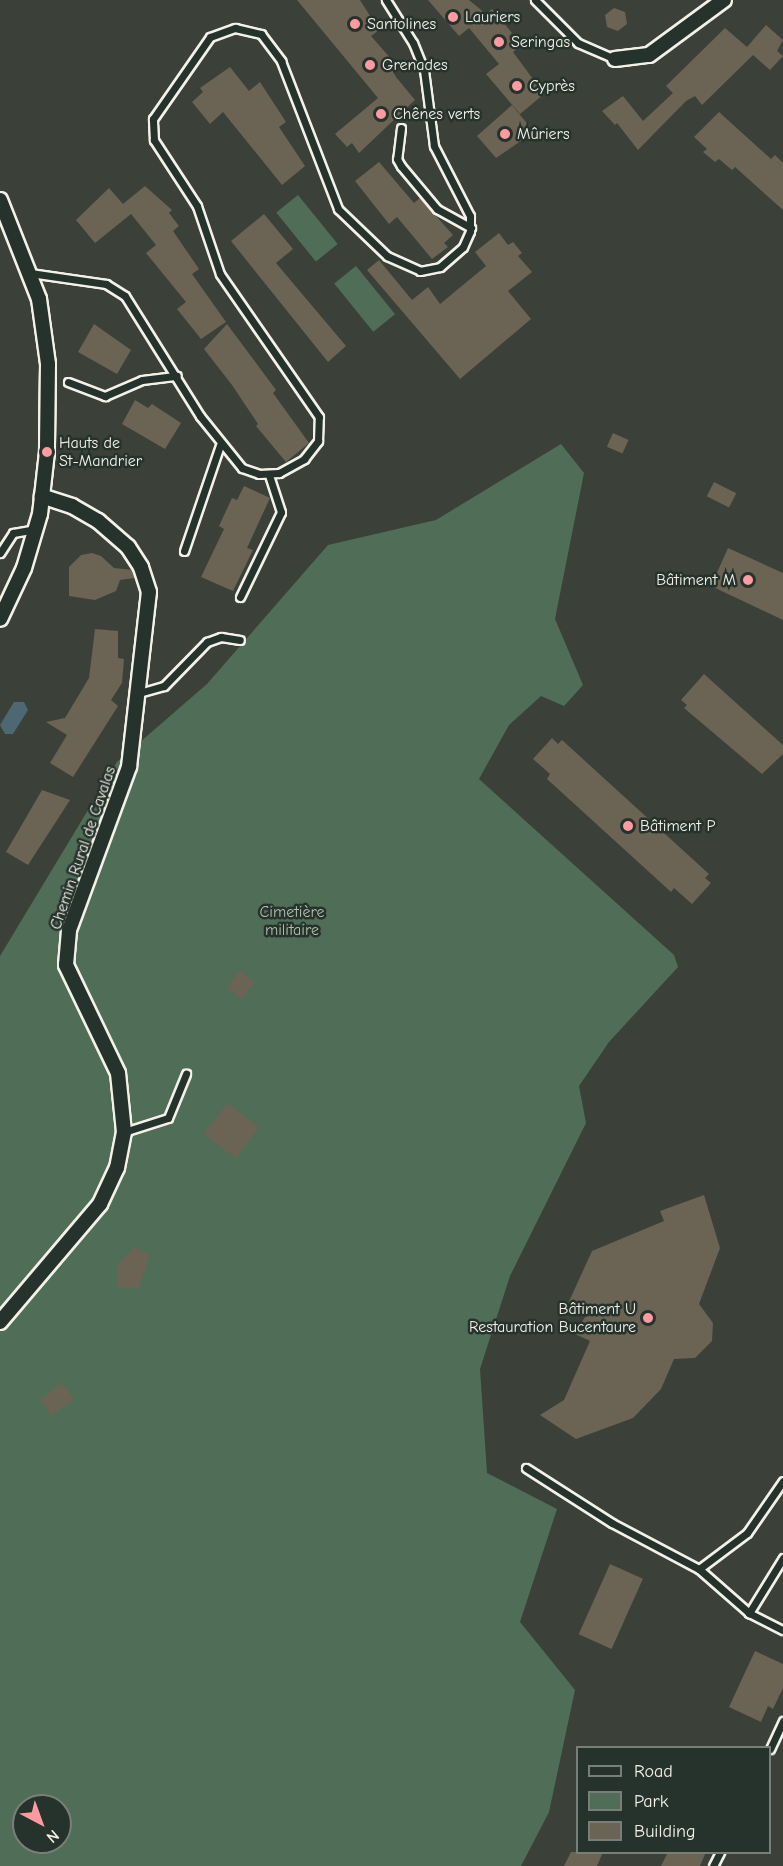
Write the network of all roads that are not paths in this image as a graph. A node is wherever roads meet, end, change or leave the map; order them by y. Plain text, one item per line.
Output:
1 (386, 0) edge
2 (535, 0) edge
3 (724, 0) edge
4 (615, 59) joint
5 (401, 128) dead end
6 (0, 200) edge
7 (471, 228) junction
8 (30, 273) junction
9 (177, 376) junction
10 (68, 382) dead end
11 (220, 445) junction
12 (269, 474) junction
13 (42, 496) junction
14 (37, 528) junction
15 (184, 551) dead end
16 (0, 553) edge
17 (240, 597) dead end
18 (0, 619) edge
19 (240, 640) dead end
20 (139, 693) junction
21 (186, 1074) dead end
22 (124, 1132) junction
23 (0, 1322) edge
24 (526, 1468) dead end
25 (783, 1481) edge
26 (783, 1558) edge
27 (699, 1569) junction
28 (749, 1613) junction
29 (783, 1630) edge
30 (783, 1721) edge
31 (771, 1747) edge

1 - 7 lane
2 - 4 lane
3 - 4 street
5 - 7 lane
6 - 8 street
7 - 12 lane
8 - 9 lane
8 - 13 street
9 - 10 lane
9 - 11 lane
11 - 12 lane
11 - 15 lane
12 - 17 lane
13 - 14 street
13 - 20 street, Chemin Rural de Cavalas
14 - 16 lane
14 - 18 street
19 - 20 lane
20 - 22 street, Chemin Rural de Cavalas
21 - 22 lane
22 - 23 street, Chemin Rural de Cavalas
24 - 27 lane
25 - 27 lane
26 - 28 lane
27 - 28 lane
28 - 29 lane
30 - 31 lane

